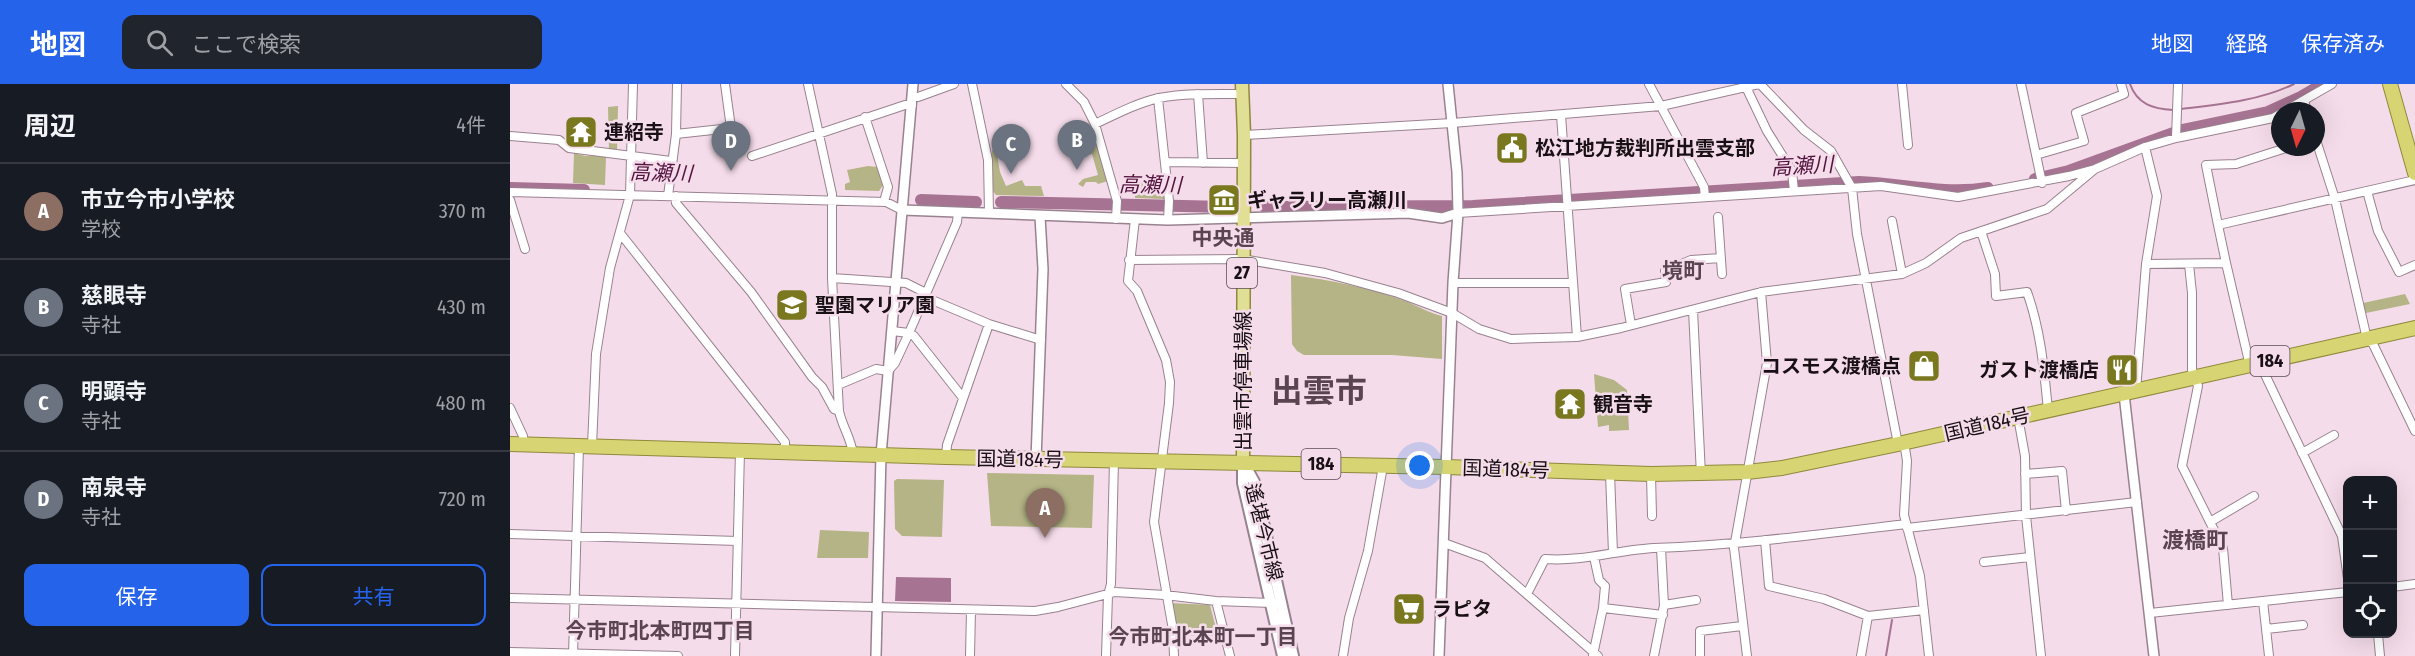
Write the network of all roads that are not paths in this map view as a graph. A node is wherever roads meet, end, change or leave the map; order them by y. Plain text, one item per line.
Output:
1 (633, 84) edge
2 (677, 84) edge
3 (725, 84) edge
4 (808, 84) edge
5 (914, 84) edge
6 (954, 84) edge
7 (972, 84) edge
8 (1066, 84) edge
9 (1448, 84) edge
10 (1649, 84) edge
11 (1759, 84) edge
12 (1902, 84) edge
13 (2021, 84) edge
14 (2121, 84) edge
15 (2178, 84) edge
16 (2332, 84) edge
17 (2390, 84) edge
18 (1746, 87) junction
19 (1243, 89) edge
20 (1198, 94) junction
21 (1158, 98) junction
22 (912, 101) junction
23 (2304, 101) edge
24 (1661, 106) junction
25 (1561, 115) junction
26 (865, 117) junction
27 (2271, 118) edge
28 (1452, 123) junction
29 (1095, 124) junction
30 (676, 134) junction
31 (818, 134) junction
32 (1244, 135) junction
33 (510, 136) edge
34 (2176, 138) junction
35 (1908, 145) dead end
36 (2145, 147) junction
37 (2271, 153) edge
38 (2036, 155) junction
39 (752, 156) dead end
40 (2321, 156) edge
41 (631, 157) junction
42 (671, 161) junction
43 (1166, 162) junction
44 (1203, 163) junction
45 (1244, 163) junction
46 (2095, 169) junction
47 (2415, 173) edge
48 (2415, 180) edge
49 (2042, 183) junction
50 (1852, 188) junction
51 (1794, 191) junction
52 (2367, 191) junction
53 (510, 192) edge
54 (630, 195) junction
55 (672, 196) junction
56 (1705, 197) junction
57 (2336, 199) junction
58 (510, 200) edge
59 (831, 201) junction
60 (884, 202) junction
61 (1569, 207) junction
62 (902, 210) junction
63 (958, 212) junction
64 (989, 213) junction
65 (1458, 213) junction
66 (1040, 216) junction
67 (1718, 217) dead end
68 (1244, 218) junction
69 (1116, 219) junction
70 (1135, 219) junction
71 (1168, 220) junction
72 (1892, 221) dead end
73 (2218, 225) junction
74 (1981, 231) junction
75 (620, 233) junction
76 (525, 249) dead end
77 (1721, 258) junction
78 (1242, 259) junction
79 (1129, 260) junction
80 (2226, 263) junction
81 (2146, 264) junction
82 (2189, 264) junction
83 (2415, 264) edge
84 (1722, 274) dead end
85 (1902, 274) junction
86 (832, 278) junction
87 (1867, 279) junction
88 (896, 282) junction
89 (1453, 283) junction
90 (1573, 283) junction
91 (1761, 292) junction
92 (926, 295) junction
93 (1693, 310) junction
94 (1452, 313) junction
95 (989, 324) junction
96 (1631, 325) junction
97 (2415, 328) edge
98 (892, 330) junction
99 (909, 333) junction
100 (1577, 337) junction
101 (2367, 339) junction
102 (1041, 340) junction
103 (2255, 365) junction
104 (888, 371) junction
105 (2195, 378) junction
106 (838, 385) junction
107 (2130, 393) junction
108 (963, 398) junction
109 (510, 408) edge
110 (2048, 410) junction
111 (839, 411) junction
112 (2018, 417) junction
113 (2415, 431) edge
114 (2334, 435) dead end
115 (1898, 444) junction
116 (517, 445) edge
117 (586, 446) junction
118 (740, 451) junction
119 (785, 453) junction
120 (2302, 453) junction
121 (854, 454) junction
122 (881, 455) junction
123 (946, 458) junction
124 (1036, 460) junction
125 (1114, 461) junction
126 (1161, 462) junction
127 (1243, 462) junction
128 (1383, 466) junction
129 (1446, 467) junction
130 (1747, 472) junction
131 (1610, 473) junction
132 (1651, 474) junction
133 (1701, 474) junction
134 (2025, 474) junction
135 (2254, 496) dead end
136 (2137, 502) junction
137 (2066, 511) junction
138 (1652, 516) dead end
139 (2026, 516) junction
140 (2210, 522) junction
141 (1907, 526) junction
142 (510, 534) edge
143 (576, 536) junction
144 (1765, 540) junction
145 (738, 541) junction
146 (1444, 543) junction
147 (1734, 543) junction
148 (2343, 543) edge
149 (1661, 548) junction
150 (1613, 553) junction
151 (1594, 556) junction
152 (2030, 557) junction
153 (1984, 562) dead end
154 (2415, 584) edge
155 (2397, 586) edge
156 (2343, 593) edge
157 (1527, 594) junction
158 (1165, 595) junction
159 (1107, 596) junction
160 (510, 598) edge
161 (575, 600) junction
162 (1696, 600) dead end
163 (1216, 601) junction
164 (2263, 601) junction
165 (1277, 602) junction
166 (737, 603) junction
167 (2228, 604) junction
168 (1664, 605) junction
169 (878, 606) junction
170 (1603, 608) junction
171 (971, 610) junction
172 (1924, 610) junction
173 (2150, 613) junction
174 (1663, 615) junction
175 (1868, 616) junction
176 (2303, 625) dead end
177 (1742, 626) junction
178 (2266, 629) junction
179 (2378, 638) edge
180 (510, 652) edge
181 (573, 655) edge
182 (1595, 655) edge
183 (678, 656) edge
184 (735, 656) edge
185 (876, 656) edge
186 (970, 656) edge
187 (1106, 656) edge
188 (1174, 656) edge
189 (1230, 656) edge
190 (1282, 656) edge
191 (1293, 656) edge
192 (1343, 656) edge
193 (1440, 656) edge
194 (1654, 656) edge
195 (1700, 656) edge
196 (1747, 656) edge
197 (1861, 656) edge
198 (1929, 656) edge
199 (2041, 656) edge
200 (2154, 656) edge
201 (2269, 656) edge
202 (2380, 656) edge

1 - 41 street
2 - 30 street
3 - 30 street
4 - 31 street
5 - 22 street
6 - 22 street
7 - 64 street
8 - 29 street
9 - 28 street
10 - 24 street
11 - 18 street
11 - 50 street
12 - 35 street
13 - 38 street
14 - 38 street
15 - 34 street
16 - 23 street
17 - 47 highway
18 - 24 street
18 - 51 street
19 - 20 street
19 - 32 main road, 出雲市停車場線 / 27
20 - 21 street
20 - 44 street
21 - 29 street
21 - 43 street
22 - 26 street
22 - 62 street
24 - 25 street
24 - 56 street
25 - 28 street
25 - 61 street
26 - 31 street
26 - 60 street
27 - 34 street
28 - 32 street
28 - 65 street
29 - 69 street
30 - 42 street
31 - 39 street
31 - 59 street
32 - 45 main road, 出雲市停車場線 / 27
33 - 41 street
34 - 36 street
36 - 46 street
36 - 81 street
37 - 73 street
38 - 49 street
40 - 57 street
41 - 42 street
41 - 54 street
42 - 55 street
43 - 44 street
43 - 71 street
44 - 45 street
45 - 68 main road, 出雲市停車場線 / 27
46 - 49 street
46 - 74 street
48 - 52 street
49 - 50 street
50 - 51 street
50 - 87 street
51 - 56 street
52 - 57 street
52 - 83 street
53 - 54 street
54 - 55 street
54 - 75 street
55 - 59 street
55 - 111 street
56 - 61 street
57 - 73 street
57 - 101 street
58 - 76 street
59 - 60 street
59 - 86 street
60 - 62 street
61 - 65 street
61 - 90 street
62 - 63 street
62 - 88 street
63 - 64 street
63 - 92 street
64 - 66 street
65 - 68 street
65 - 89 street
66 - 69 street
66 - 102 street
67 - 77 street
68 - 71 street
68 - 78 main road, 出雲市停車場線 / 27
69 - 70 street
70 - 71 street
70 - 79 street
72 - 85 street
73 - 80 street
74 - 85 street
74 - 110 street
75 - 117 street
75 - 119 street
77 - 84 street
77 - 96 street
78 - 79 street
78 - 94 street
78 - 127 main road, 出雲市停車場線 / 27
79 - 126 street
80 - 82 street
80 - 103 street
81 - 82 street
81 - 107 street
82 - 105 street
85 - 87 street
86 - 88 street
86 - 106 street
87 - 91 street
87 - 115 street
88 - 92 street
88 - 98 street
89 - 90 street
89 - 94 street
90 - 100 street
91 - 93 street
91 - 130 street
92 - 95 street
92 - 99 street
93 - 96 street
93 - 133 street
94 - 100 street
94 - 129 street
95 - 102 street
95 - 108 street
96 - 100 street
97 - 101 highway, 国道184号 / 184
98 - 99 street
98 - 104 street
99 - 104 street
99 - 108 street
101 - 103 highway, 国道184号 / 184
101 - 113 street
102 - 124 street
103 - 105 highway, 国道184号 / 184
103 - 120 street
104 - 106 street
104 - 122 street
105 - 107 highway, 国道184号 / 184
105 - 140 street
106 - 111 street
107 - 110 highway, 国道184号 / 184
107 - 136 street
108 - 123 street
109 - 116 street
110 - 112 highway, 国道184号 / 184
111 - 121 street
112 - 115 highway, 国道184号 / 184
112 - 134 street
114 - 120 street
115 - 130 highway, 国道184号 / 184
115 - 141 street
116 - 117 highway, 国道184号 / 184
117 - 118 highway, 国道184号 / 184
117 - 143 street
118 - 119 highway, 国道184号 / 184
118 - 145 street
119 - 121 highway, 国道184号 / 184
120 - 148 street
121 - 122 highway, 国道184号 / 184
122 - 123 highway, 国道184号 / 184
122 - 169 street
123 - 124 highway, 国道184号 / 184
124 - 125 highway, 国道184号 / 184
125 - 126 highway, 国道184号 / 184
125 - 159 street
126 - 127 highway, 国道184号 / 184
126 - 158 street
127 - 128 highway, 国道184号 / 184
127 - 165 main road, 遙堪今市線
128 - 129 highway, 国道184号 / 184
128 - 192 street
129 - 131 highway, 国道184号 / 184
129 - 146 street
130 - 133 highway, 国道184号 / 184
130 - 147 street
131 - 132 highway, 国道184号 / 184
131 - 150 street
132 - 133 highway, 国道184号 / 184
132 - 138 street
134 - 137 street
134 - 139 street
135 - 140 street
136 - 137 street
136 - 173 street
137 - 139 street
139 - 141 street
139 - 152 street
140 - 167 street
141 - 144 street
141 - 172 street
142 - 143 street
143 - 145 street
143 - 161 street
144 - 147 street
144 - 175 street
145 - 166 street
146 - 157 street
146 - 193 street
147 - 149 street
147 - 177 street
149 - 150 street
149 - 168 street
150 - 151 street
151 - 157 street
151 - 170 street
152 - 153 street
152 - 199 street
154 - 155 street
156 - 164 street
157 - 182 street
158 - 159 street
158 - 163 street
158 - 188 street
159 - 171 street
159 - 187 street
160 - 161 street
161 - 166 street
161 - 181 street
162 - 168 street
163 - 165 street
163 - 189 street
164 - 167 street
164 - 178 street
165 - 190 main road, 遙堪今市線
165 - 191 main road, 遙堪今市線
166 - 169 street
166 - 184 street
167 - 173 street
168 - 174 street
169 - 171 street
169 - 185 street
170 - 174 street
170 - 182 street
171 - 186 street
172 - 175 street
172 - 198 street
173 - 200 street
174 - 194 street
175 - 197 street
176 - 178 street
177 - 195 street
177 - 196 street
178 - 201 street
179 - 202 street
180 - 181 street
181 - 183 street

